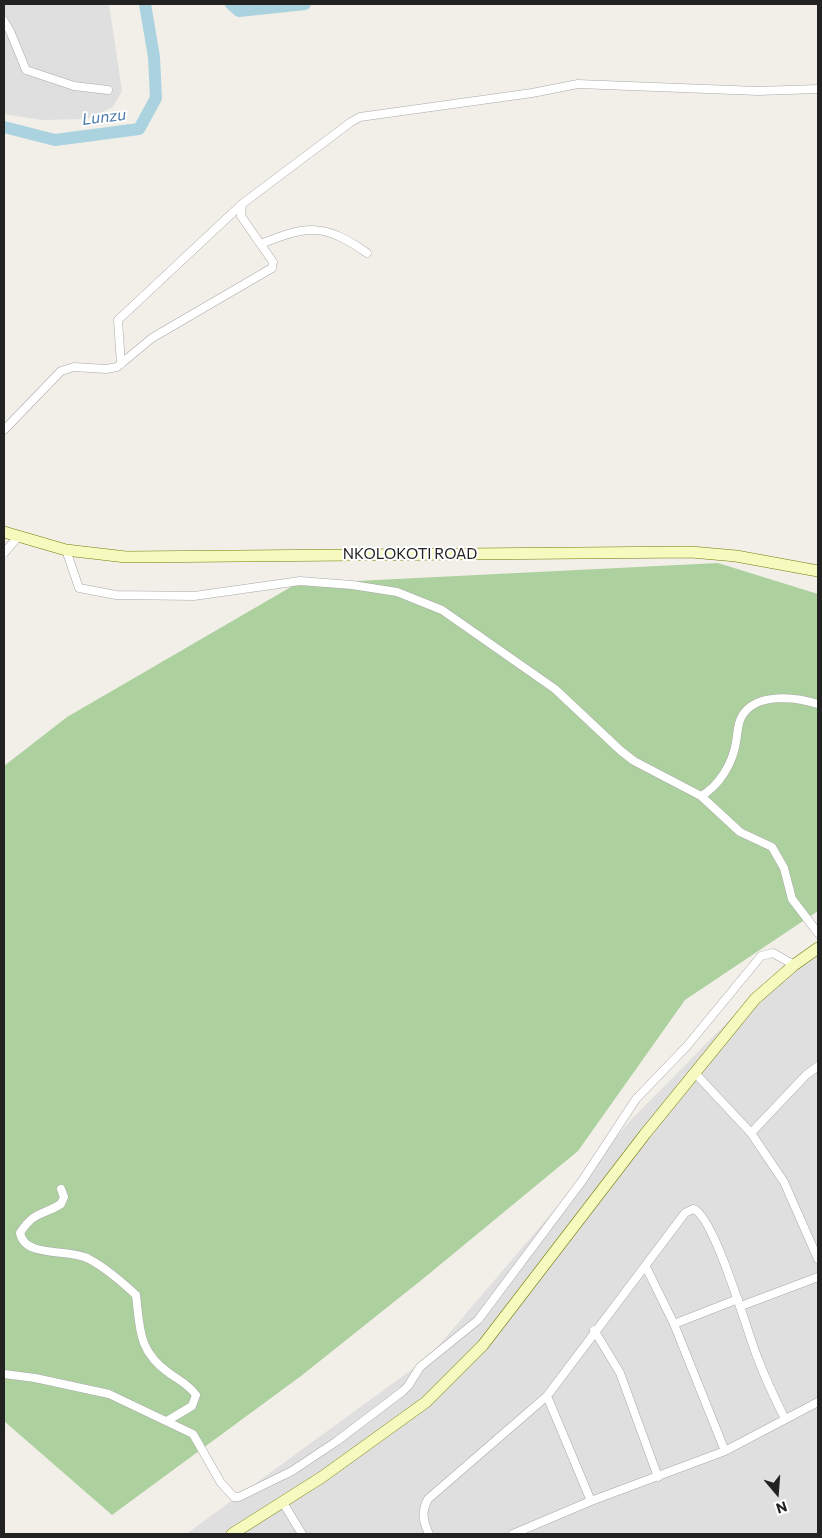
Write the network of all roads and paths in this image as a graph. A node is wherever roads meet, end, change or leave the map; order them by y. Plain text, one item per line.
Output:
1 (4, 21) edge
2 (818, 89) edge
3 (108, 90) dead end
4 (242, 204) junction
5 (260, 244) junction
6 (367, 253) dead end
7 (121, 364) junction
8 (4, 430) edge
9 (4, 532) edge
10 (18, 537) junction
11 (66, 550) junction
12 (4, 553) edge
13 (818, 571) edge
14 (818, 704) edge
15 (701, 796) junction
16 (818, 933) edge
17 (818, 948) edge
18 (794, 965) junction
19 (818, 1066) edge
20 (694, 1072) junction
21 (751, 1133) junction
22 (60, 1188) dead end
23 (818, 1259) edge
24 (646, 1267) junction
25 (818, 1277) edge
26 (740, 1302) junction
27 (674, 1324) junction
28 (594, 1330) junction
29 (4, 1374) edge
30 (547, 1396) junction
31 (818, 1402) edge
32 (785, 1419) junction
33 (167, 1421) junction
34 (725, 1451) junction
35 (658, 1477) junction
36 (282, 1501) junction
37 (591, 1501) junction
38 (232, 1534) edge
39 (302, 1534) edge
40 (429, 1534) edge
41 (513, 1534) edge

1 - 3 street
2 - 4 street
4 - 5 street
4 - 7 street
5 - 6 street
5 - 7 street
7 - 8 street
9 - 10 main road, NKOLOKOTI ROAD
10 - 11 main road, NKOLOKOTI ROAD
10 - 12 street
11 - 13 main road, NKOLOKOTI ROAD
11 - 15 street
14 - 15 street
15 - 16 street
17 - 18 main road
18 - 20 main road
18 - 33 street
19 - 21 street
20 - 21 street
20 - 36 main road
21 - 23 street
22 - 33 street
24 - 26 street
24 - 27 street
24 - 28 street
25 - 26 street
26 - 27 street
26 - 32 street
27 - 34 street
28 - 30 street
28 - 35 street
29 - 33 street
30 - 37 street
30 - 40 street
31 - 32 street
32 - 34 street
34 - 35 street
35 - 37 street
36 - 38 main road
36 - 39 street
37 - 41 street

